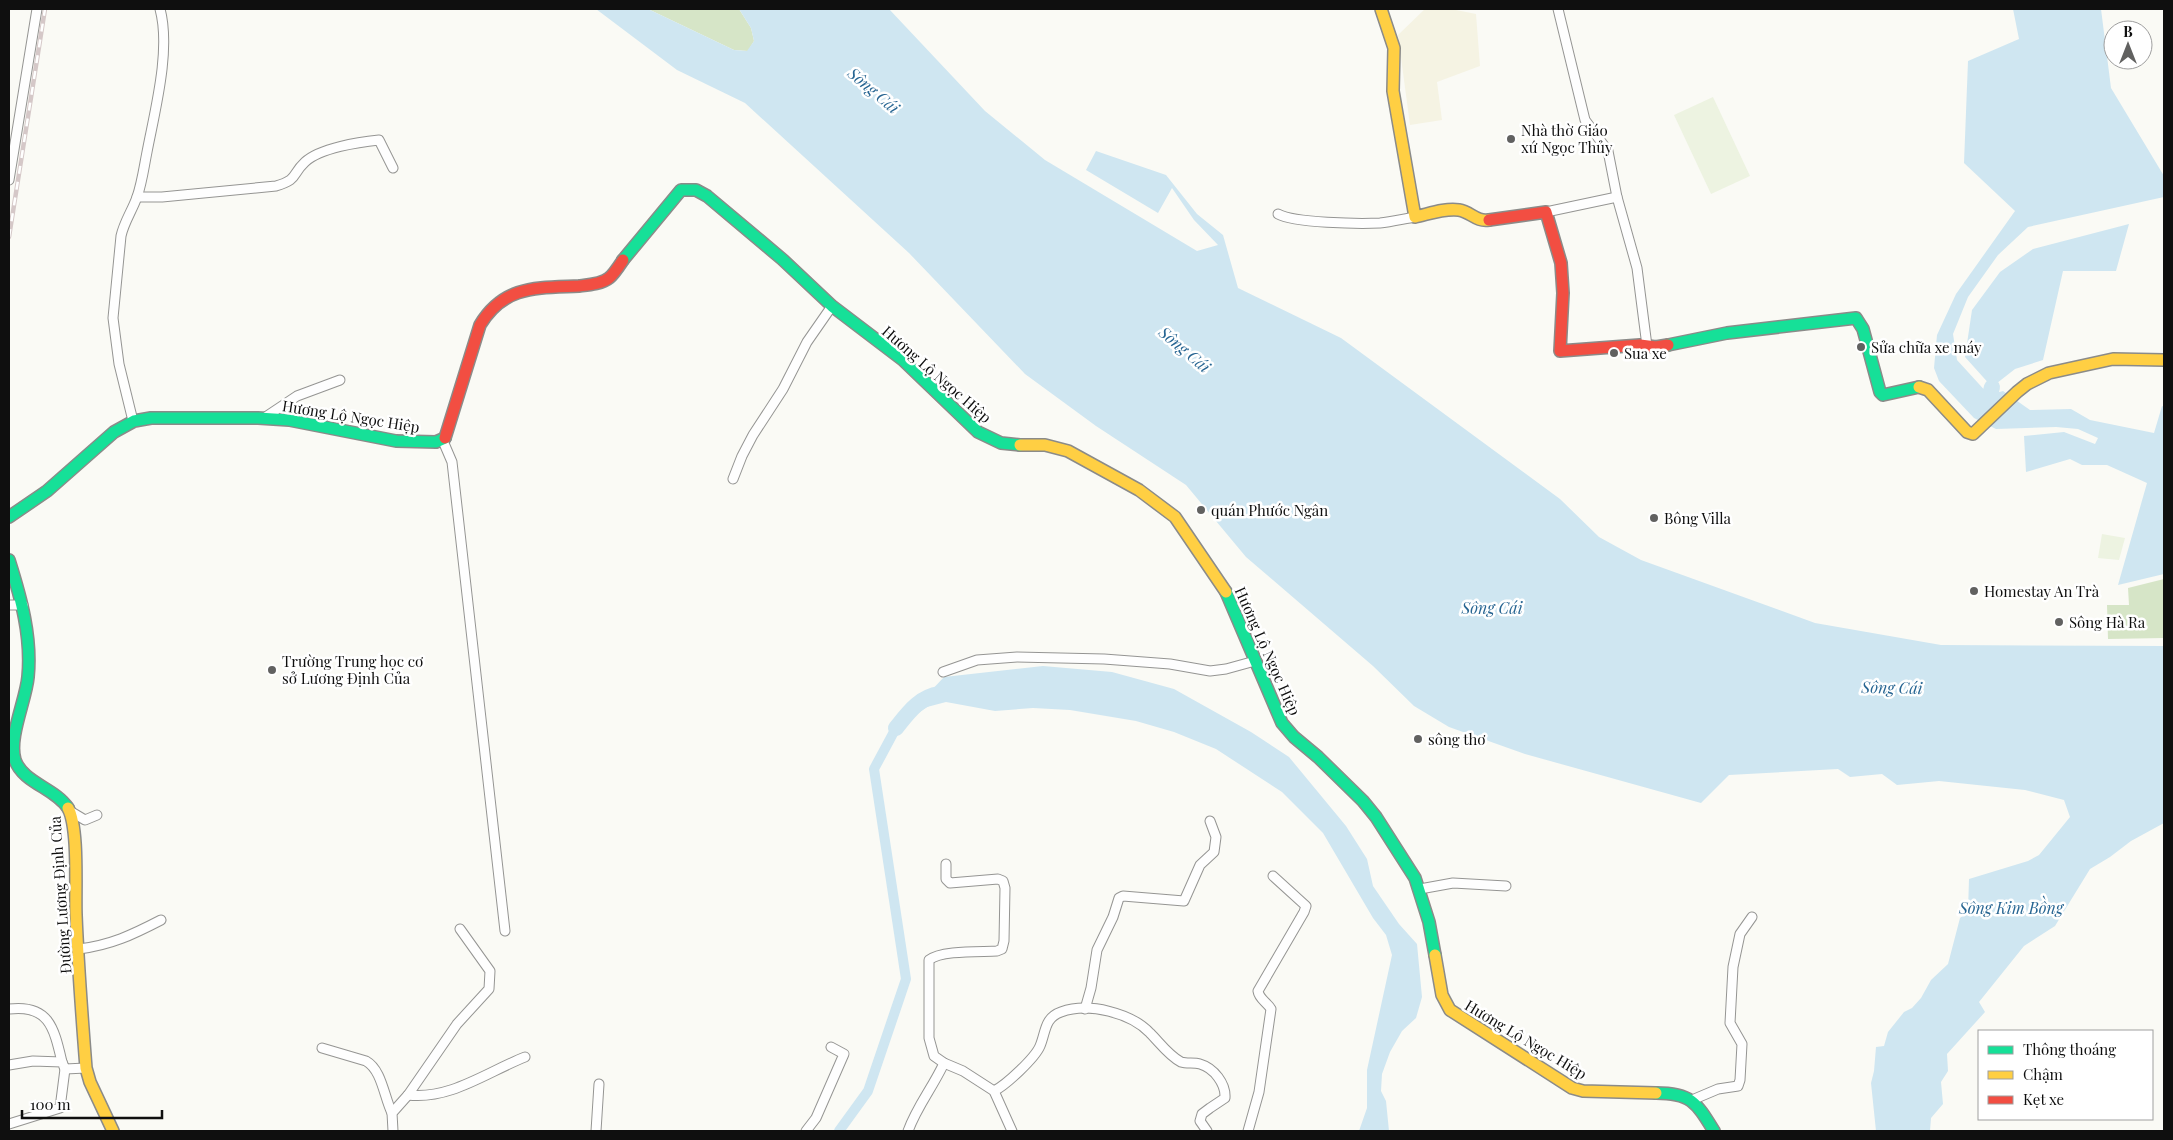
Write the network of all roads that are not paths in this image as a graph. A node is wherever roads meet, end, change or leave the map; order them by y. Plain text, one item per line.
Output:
1 (36, 9) edge
2 (160, 9) edge
3 (1382, 9) edge
4 (1558, 9) edge
5 (393, 168) dead end
6 (9, 180) edge
7 (137, 197) junction
8 (1617, 198) junction
9 (1546, 212) junction
10 (1278, 214) dead end
11 (1415, 217) junction
12 (832, 306) junction
13 (1647, 346) junction
14 (2164, 360) edge
15 (340, 380) dead end
16 (264, 418) junction
17 (133, 421) junction
18 (443, 441) junction
19 (733, 479) dead end
20 (9, 517) edge
21 (9, 560) edge
22 (9, 605) edge
23 (23, 605) junction
24 (1255, 661) junction
25 (943, 672) dead end
26 (70, 811) junction
27 (97, 815) dead end
28 (1210, 821) dead end
29 (946, 864) dead end
30 (1272, 876) dead end
31 (1506, 886) dead end
32 (1420, 889) junction
33 (1752, 918) dead end
34 (160, 920) dead end
35 (460, 929) dead end
36 (505, 931) dead end
37 (79, 948) junction
38 (9, 1008) edge
39 (1085, 1009) junction
40 (831, 1047) dead end
41 (322, 1048) dead end
42 (524, 1057) dead end
43 (944, 1063) junction
44 (9, 1065) edge
45 (63, 1065) junction
46 (86, 1068) junction
47 (599, 1084) dead end
48 (994, 1091) junction
49 (408, 1095) junction
50 (1692, 1100) junction
51 (392, 1113) junction
52 (9, 1124) edge
53 (114, 1131) edge
54 (393, 1131) edge
55 (596, 1131) edge
56 (806, 1131) edge
57 (908, 1131) edge
58 (1012, 1131) edge
59 (1207, 1131) edge
60 (1248, 1131) edge
61 (1714, 1131) edge

1 - 6 street
2 - 7 street
3 - 11 street
4 - 8 street
5 - 7 street
7 - 17 street
8 - 9 street
8 - 13 street
9 - 11 street
9 - 13 street
10 - 11 street
12 - 18 street, Hương Lộ Ngọc Hiệp
12 - 19 street
12 - 24 street, Hương Lộ Ngọc Hiệp
13 - 14 street
15 - 16 street
16 - 17 street, Hương Lộ Ngọc Hiệp
16 - 18 street, Hương Lộ Ngọc Hiệp
17 - 20 street, Hương Lộ Ngọc Hiệp
18 - 36 street
21 - 23 street, Đường Lương Định Của
22 - 23 street
23 - 26 street, Đường Lương Định Của
24 - 25 street
24 - 32 street, Hương Lộ Ngọc Hiệp
26 - 27 street
26 - 37 street, Đường Lương Định Của
28 - 39 street
29 - 43 street
30 - 60 street
31 - 32 street
32 - 50 street, Hương Lộ Ngọc Hiệp
33 - 50 street
34 - 37 street
35 - 49 street
37 - 46 street, Đường Lương Định Của
38 - 45 street
39 - 48 street
39 - 59 street
40 - 56 street
41 - 51 street
42 - 49 street
43 - 48 street
43 - 57 street
44 - 45 street
45 - 46 street
45 - 52 street
46 - 53 street, Đường Lương Định Của
47 - 55 street
48 - 58 street
49 - 51 street
50 - 61 street
51 - 54 street

